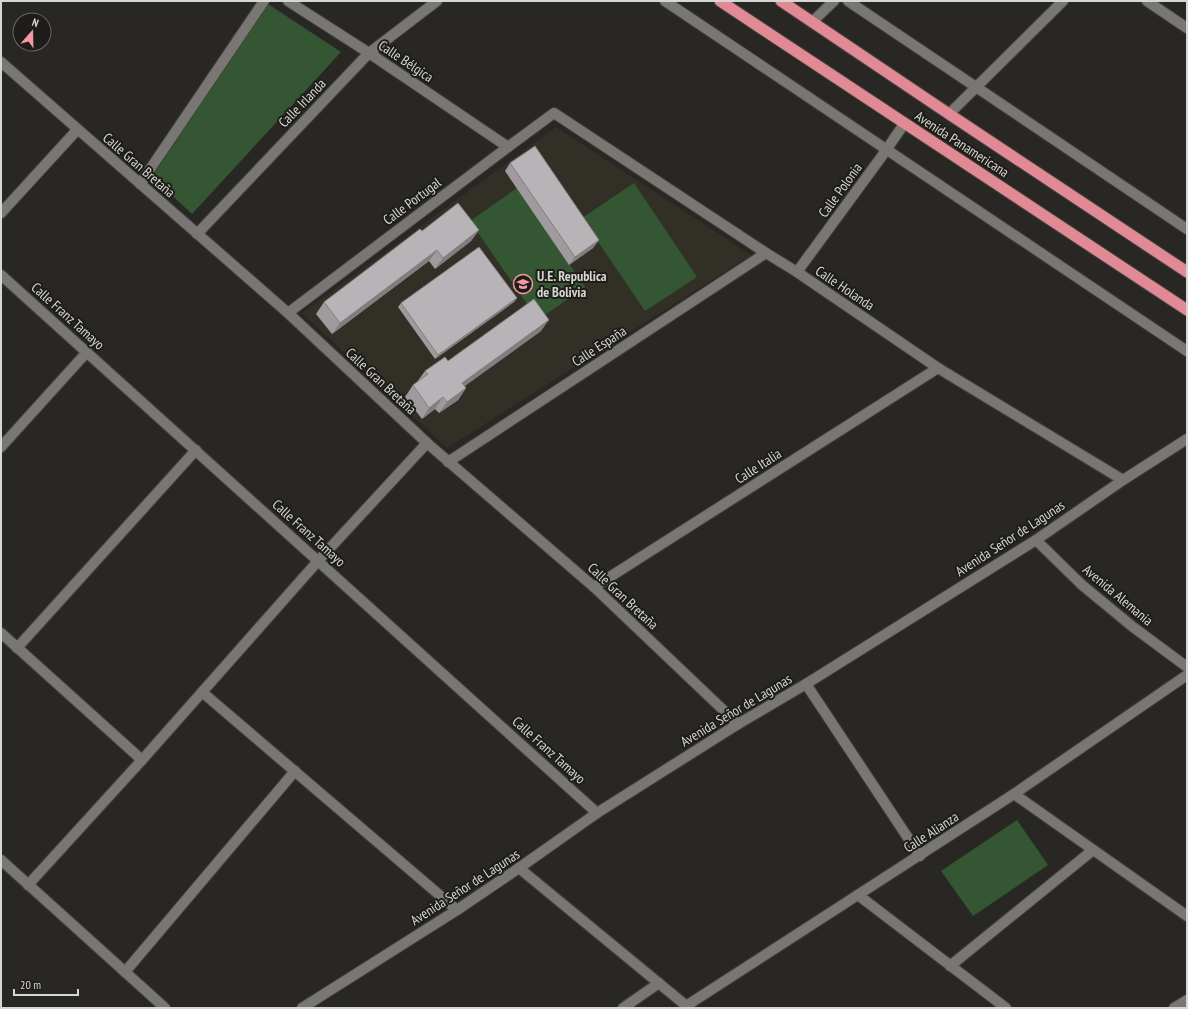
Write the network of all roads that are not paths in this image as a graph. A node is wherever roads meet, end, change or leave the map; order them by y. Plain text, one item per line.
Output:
1 (264, 1) edge
2 (288, 1) edge
3 (436, 1) edge
4 (665, 1) edge
5 (720, 1) edge
6 (781, 1) edge
7 (834, 1) edge
8 (848, 1) edge
9 (1063, 1) edge
10 (1147, 1) edge
11 (812, 22) junction
12 (1187, 28) edge
13 (369, 53) junction
14 (1, 62) edge
15 (976, 88) junction
16 (554, 114) joint
17 (949, 114) junction
18 (904, 124) junction
19 (77, 130) junction
20 (508, 147) junction
21 (886, 149) junction
22 (140, 184) junction
23 (1, 213) edge
24 (1187, 229) edge
25 (197, 234) junction
26 (766, 253) junction
27 (797, 272) junction
28 (1187, 272) edge
29 (1, 274) edge
30 (1187, 310) edge
31 (288, 312) junction
32 (1187, 351) edge
33 (87, 352) junction
34 (938, 368) junction
35 (1187, 439) edge
36 (426, 443) junction
37 (1, 447) edge
38 (196, 450) junction
39 (448, 462) junction
40 (1124, 480) junction
41 (1036, 540) junction
42 (318, 560) junction
43 (594, 587) junction
44 (1, 633) edge
45 (17, 648) junction
46 (1187, 666) edge
47 (1187, 675) edge
48 (806, 684) junction
49 (202, 692) junction
50 (738, 724) junction
51 (142, 760) junction
52 (295, 771) junction
53 (1014, 794) junction
54 (597, 813) junction
55 (1092, 850) junction
56 (920, 856) junction
57 (1, 860) edge
58 (519, 868) junction
59 (28, 885) junction
60 (858, 895) junction
61 (457, 910) junction
62 (1187, 916) edge
63 (950, 966) junction
64 (125, 972) junction
65 (659, 983) junction
66 (1187, 1000) edge
67 (688, 1007) edge
68 (165, 1008) edge
69 (302, 1008) edge
70 (623, 1008) edge
71 (1006, 1008) edge
72 (1174, 1008) edge

1 - 22 street
2 - 13 street, Calle Bélgica
3 - 13 street, Calle Irlanda
4 - 21 street
5 - 18 highway, Avenida Panamericana
6 - 11 highway, Avenida Panamericana
7 - 11 street
8 - 15 street
9 - 15 street
10 - 12 street
11 - 17 highway, Avenida Panamericana
13 - 20 street, Calle Bélgica
13 - 25 street, Calle Irlanda
14 - 19 street, Calle Gran Bretaña
15 - 17 street
15 - 24 street
16 - 20 street, Calle Portugal
16 - 26 street, Calle Holanda
17 - 28 highway, Avenida Panamericana
18 - 21 street, Calle Polonia
18 - 30 highway, Avenida Panamericana
19 - 22 street, Calle Gran Bretaña
19 - 23 street
20 - 31 street, Calle Portugal
21 - 27 street, Calle Polonia
21 - 32 street
22 - 25 street, Calle Gran Bretaña
25 - 31 street, Calle Gran Bretaña
26 - 27 street, Calle Holanda
26 - 39 street, Calle España
27 - 34 street, Calle Holanda
29 - 33 street, Calle Franz Tamayo
31 - 36 street, Calle Gran Bretaña
33 - 37 street
33 - 38 street, Calle Franz Tamayo
34 - 40 street, Calle Holanda
34 - 43 street, Calle Italia
35 - 40 street, Avenida Señor de Lagunas
36 - 39 street, Calle Gran Bretaña
36 - 42 street
38 - 42 street, Calle Franz Tamayo
38 - 45 street
39 - 43 street, Calle Gran Bretaña
40 - 41 street, Avenida Señor de Lagunas
41 - 46 street, Avenida Alemania
41 - 48 street, Avenida Señor de Lagunas
42 - 49 street
42 - 54 street, Calle Franz Tamayo
43 - 50 street, Calle Gran Bretaña
44 - 45 street
45 - 51 street
47 - 53 street, Calle Alianza
48 - 50 street, Avenida Señor de Lagunas
48 - 56 street
49 - 51 street
49 - 52 street
50 - 54 street, Avenida Señor de Lagunas
51 - 59 street
52 - 61 street
52 - 64 street
53 - 55 street
53 - 56 street, Calle Alianza
54 - 58 street, Avenida Señor de Lagunas
55 - 62 street
55 - 63 street
56 - 60 street, Calle Alianza
57 - 59 street
58 - 61 street, Avenida Señor de Lagunas
58 - 65 street
59 - 64 street
60 - 63 street
60 - 67 street, Calle Alianza
61 - 69 street, Avenida Señor de Lagunas
63 - 71 street
64 - 68 street
65 - 67 street
65 - 70 street
66 - 72 street

